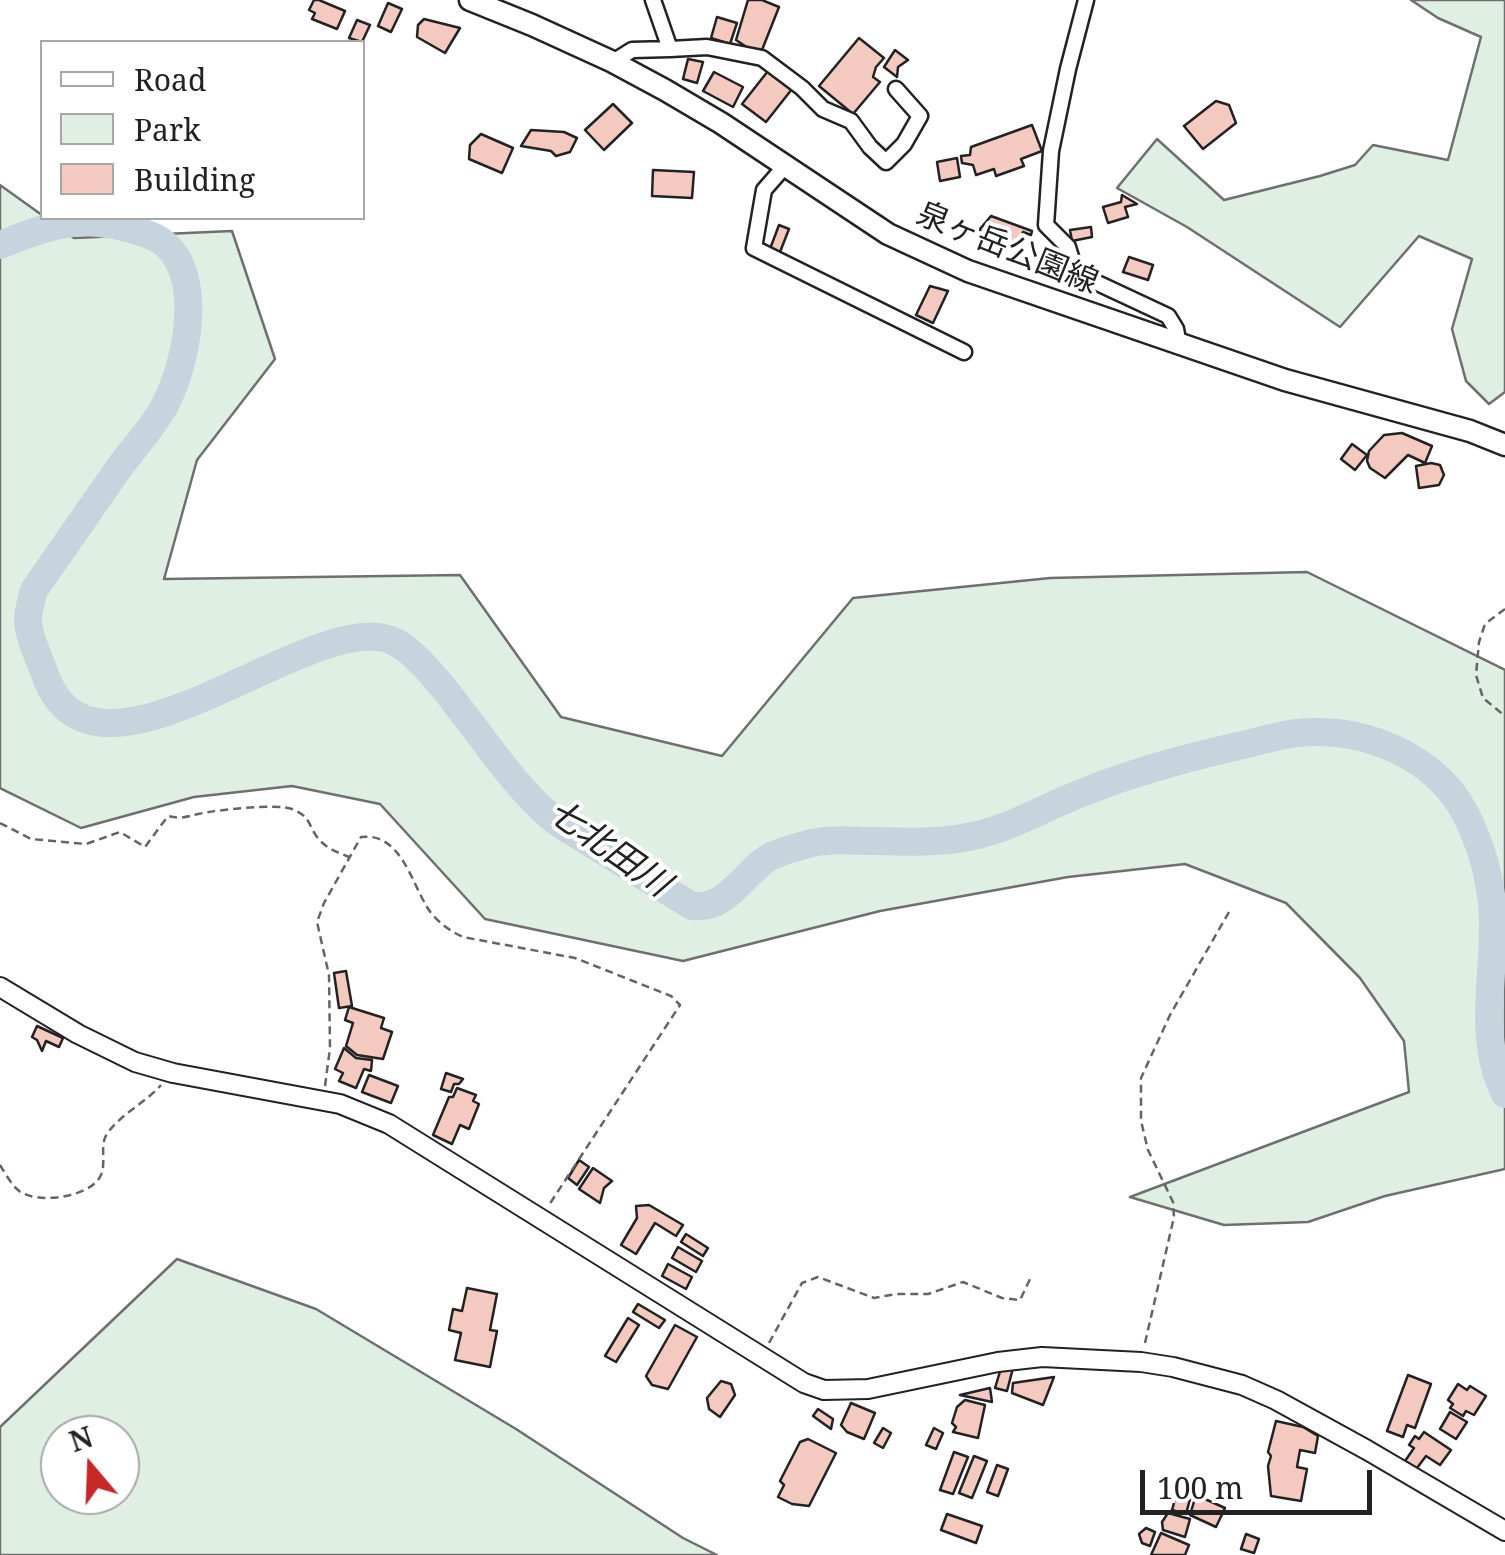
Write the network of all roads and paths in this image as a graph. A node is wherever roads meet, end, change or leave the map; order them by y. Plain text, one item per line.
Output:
1 (470, 0) edge
2 (653, 0) edge
3 (1086, 0) edge
4 (670, 49) junction
5 (613, 62) junction
6 (896, 89) dead end
7 (784, 166) junction
8 (1179, 345) junction
9 (964, 352) dead end
10 (1505, 445) edge
11 (1505, 610) edge
12 (1505, 716) edge
13 (0, 822) edge
14 (349, 858) junction
15 (1229, 912) dead end
16 (0, 987) edge
17 (173, 1073) junction
18 (328, 1102) junction
19 (0, 1165) edge
20 (541, 1218) junction
21 (1031, 1277) dead end
22 (761, 1358) junction
23 (1141, 1362) junction
24 (1505, 1532) edge

1 - 5 main road, 泉ヶ岳公園線
2 - 4 street
3 - 8 street
4 - 5 street
4 - 6 street
5 - 7 main road, 泉ヶ岳公園線
7 - 8 main road, 泉ヶ岳公園線
7 - 9 street
8 - 10 main road, 泉ヶ岳公園線
11 - 12 path
13 - 14 path
14 - 18 path
14 - 20 path
15 - 23 path
16 - 17 street
17 - 18 street
17 - 19 path
18 - 20 street
20 - 22 street
21 - 22 path
22 - 23 street
23 - 24 street

